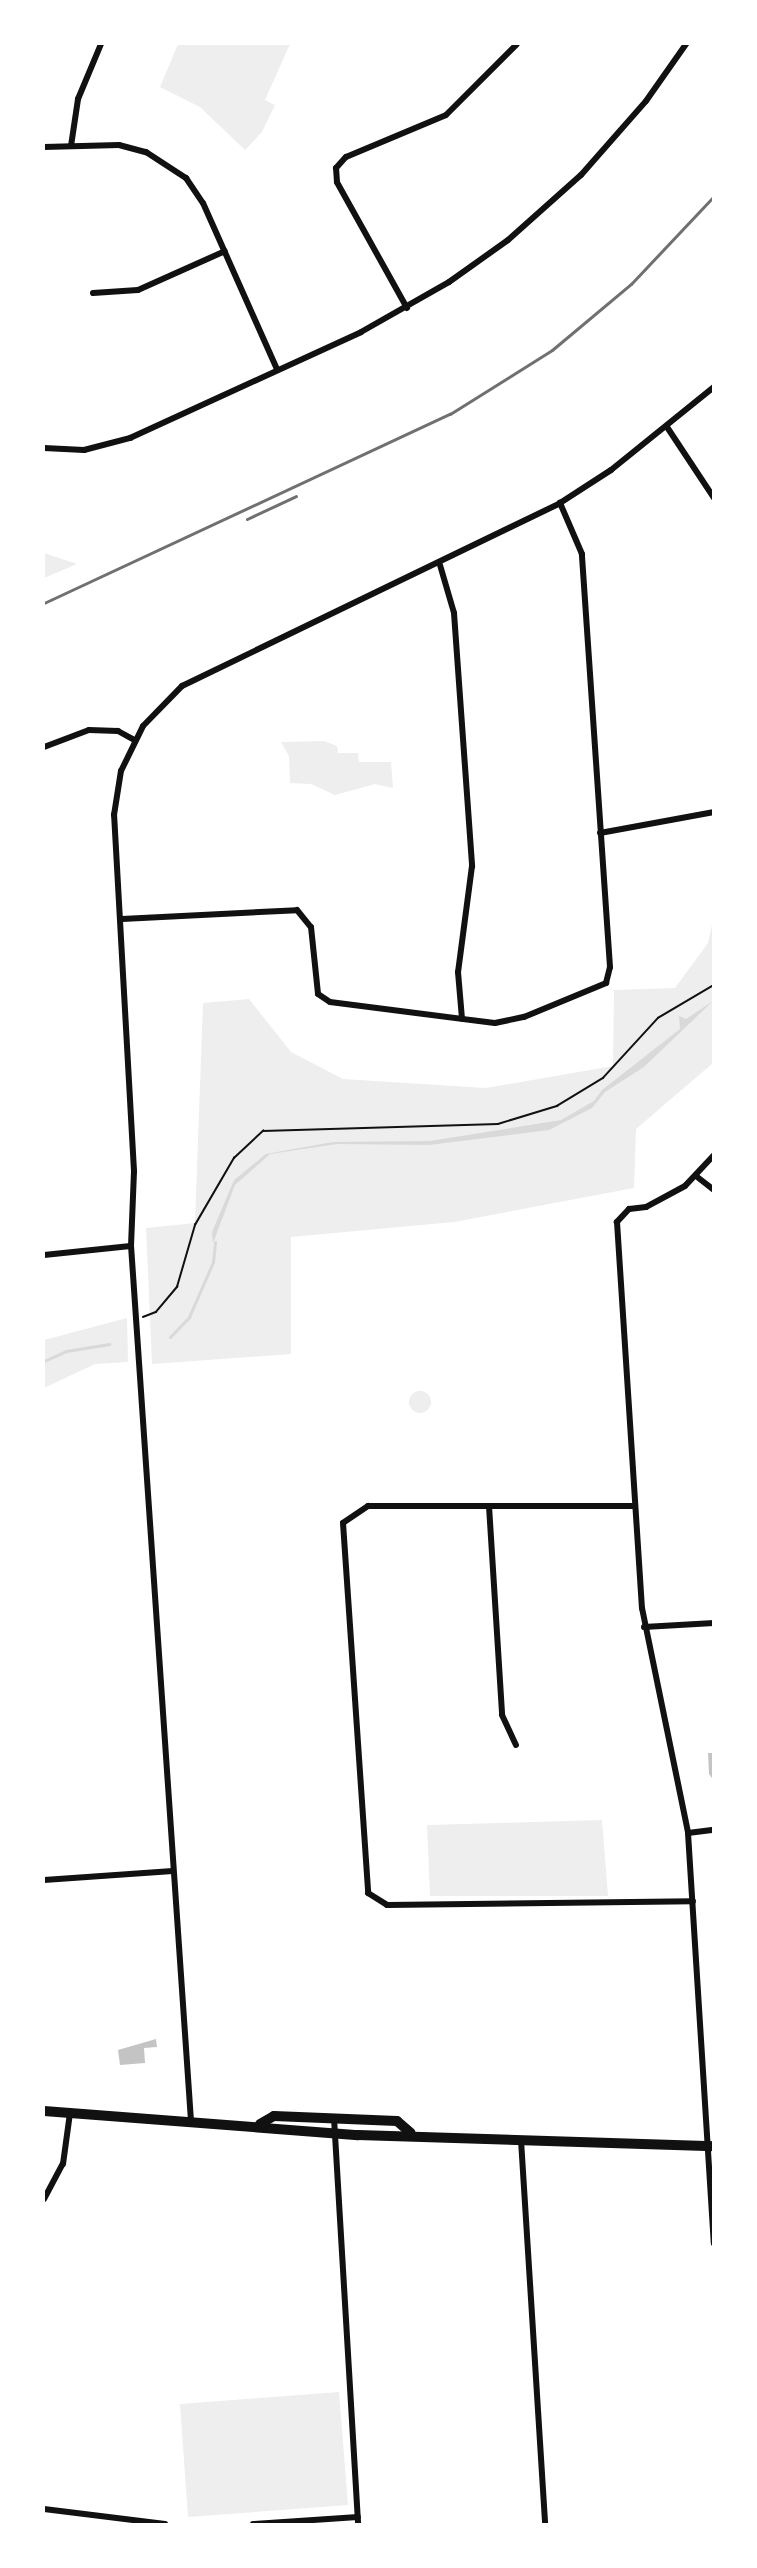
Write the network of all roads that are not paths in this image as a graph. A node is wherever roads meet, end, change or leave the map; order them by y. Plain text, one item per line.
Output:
1 (101, 44) edge
2 (517, 44) edge
3 (686, 44) edge
4 (71, 146) junction
5 (44, 147) edge
6 (225, 251) junction
7 (93, 293) dead end
8 (407, 308) junction
9 (277, 369) junction
10 (714, 387) edge
11 (667, 428) junction
12 (44, 448) edge
13 (714, 498) edge
14 (560, 503) junction
15 (440, 564) junction
16 (135, 740) junction
17 (44, 747) edge
18 (714, 812) edge
19 (600, 833) junction
20 (122, 919) junction
21 (462, 1019) junction
22 (714, 1155) edge
23 (696, 1176) junction
24 (714, 1190) edge
25 (131, 1246) junction
26 (44, 1255) edge
27 (489, 1506) junction
28 (634, 1506) junction
29 (714, 1623) edge
30 (644, 1627) junction
31 (516, 1745) dead end
32 (714, 1830) edge
33 (687, 1833) junction
34 (173, 1871) junction
35 (44, 1880) edge
36 (693, 1901) junction
37 (44, 2111) edge
38 (70, 2113) junction
39 (334, 2118) junction
40 (190, 2121) junction
41 (260, 2124) junction
42 (335, 2133) junction
43 (411, 2133) junction
44 (521, 2139) junction
45 (711, 2146) edge
46 (44, 2199) edge
47 (714, 2244) edge
48 (44, 2509) edge
49 (358, 2517) junction
50 (165, 2524) edge
51 (253, 2524) edge
52 (358, 2524) edge
53 (545, 2524) edge

1 - 4 street
2 - 8 street
3 - 8 street
4 - 5 street
4 - 6 street
6 - 7 street
6 - 9 street
8 - 9 street
9 - 12 street
10 - 11 street
11 - 13 street
11 - 14 street
14 - 15 street
14 - 19 street
15 - 16 street
15 - 21 street
16 - 17 street
16 - 20 street
18 - 19 street
19 - 21 street
20 - 21 street
20 - 25 street
22 - 23 street
23 - 24 street
23 - 28 street
25 - 26 street
25 - 34 street
27 - 28 street
27 - 31 street
27 - 36 street
28 - 30 street
29 - 30 street
30 - 33 street
32 - 33 street
33 - 36 street
34 - 35 street
34 - 40 street
36 - 45 street
37 - 38 main road
38 - 40 main road
38 - 46 street
39 - 41 main road
39 - 42 street
39 - 43 main road
40 - 41 main road
41 - 42 main road
42 - 43 main road
42 - 49 street
43 - 44 main road
44 - 45 main road
44 - 53 street
45 - 47 street
48 - 50 street
49 - 51 street
49 - 52 street

